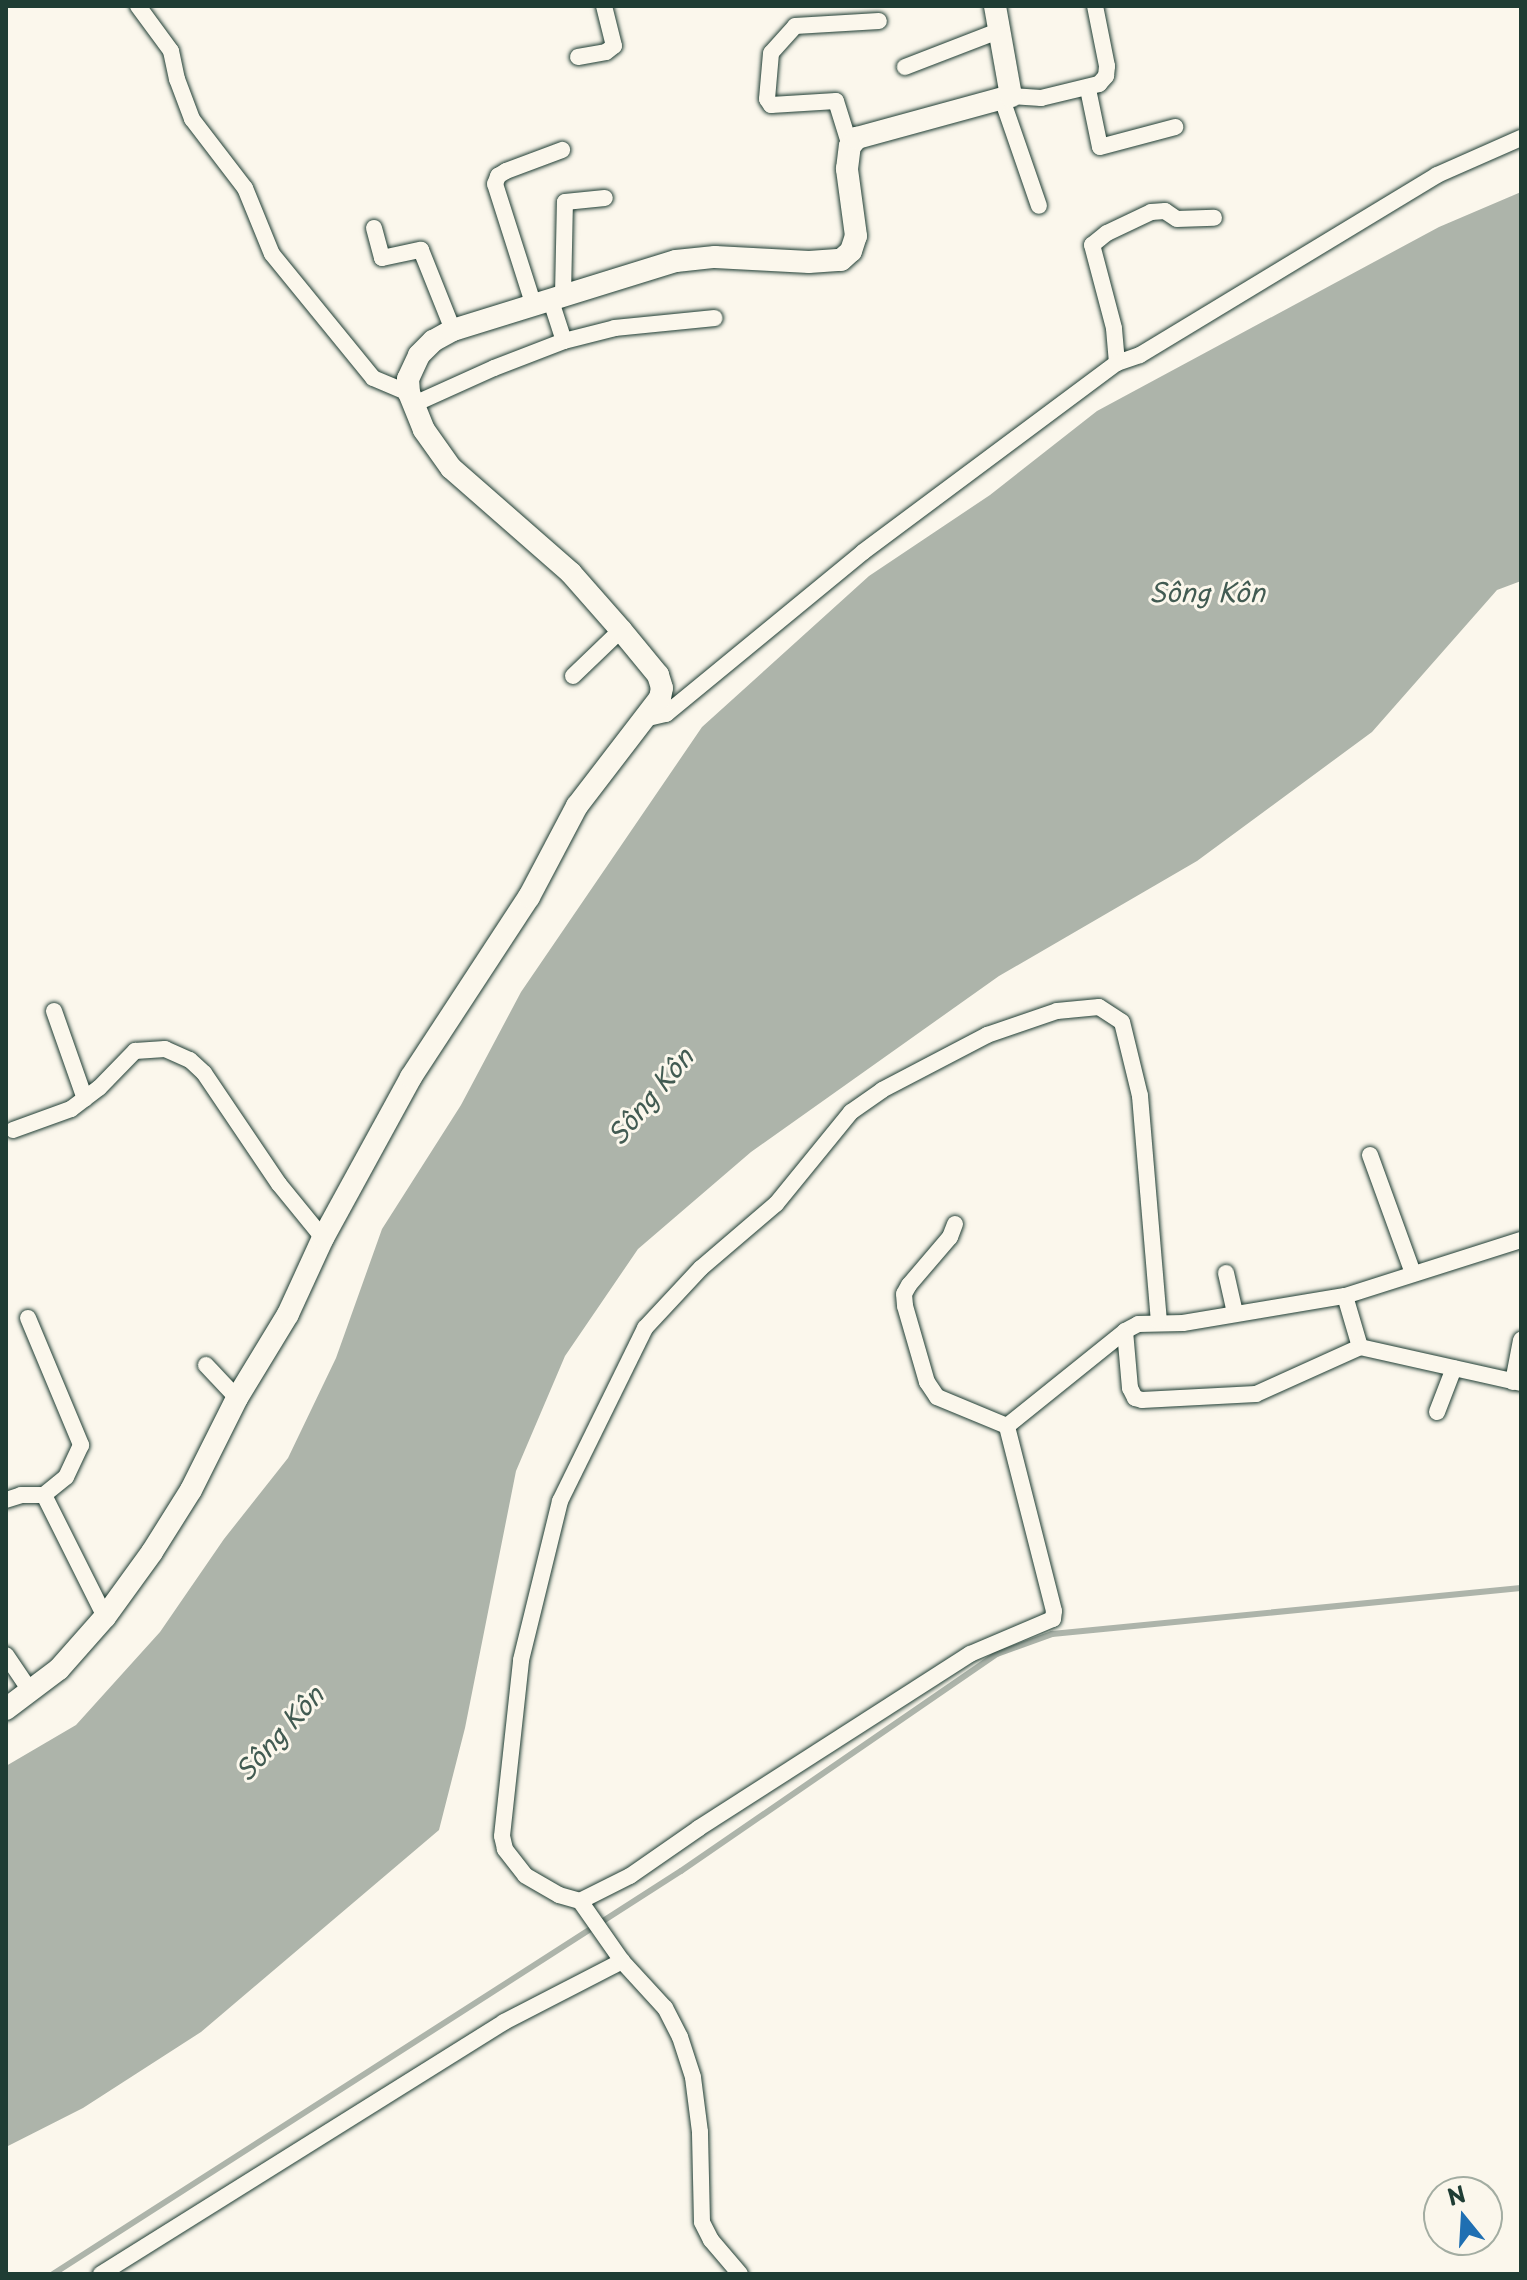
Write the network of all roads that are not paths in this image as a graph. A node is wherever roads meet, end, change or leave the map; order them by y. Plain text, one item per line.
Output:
1 (138, 6) edge
2 (604, 6) edge
3 (995, 6) edge
4 (1095, 6) edge
5 (879, 21) dead end
6 (1001, 30) junction
7 (578, 57) dead end
8 (905, 67) dead end
9 (1088, 89) junction
10 (1007, 98) junction
11 (1175, 127) dead end
12 (1521, 138) edge
13 (850, 146) junction
14 (562, 150) dead end
15 (605, 198) dead end
16 (1039, 206) dead end
17 (1214, 218) dead end
18 (374, 228) dead end
19 (549, 299) junction
20 (715, 318) dead end
21 (453, 330) junction
22 (564, 341) junction
23 (1117, 363) junction
24 (410, 399) junction
25 (621, 630) junction
26 (573, 676) dead end
27 (644, 719) junction
28 (54, 1011) dead end
29 (85, 1099) junction
30 (13, 1130) dead end
31 (1370, 1155) dead end
32 (955, 1224) dead end
33 (323, 1238) junction
34 (1521, 1240) edge
35 (1226, 1273) dead end
36 (1413, 1273) junction
37 (1345, 1296) junction
38 (1235, 1313) junction
39 (28, 1318) dead end
40 (1159, 1321) junction
41 (1125, 1331) junction
42 (1521, 1340) edge
43 (1360, 1347) junction
44 (206, 1365) dead end
45 (1454, 1368) junction
46 (1517, 1382) edge
47 (237, 1398) junction
48 (1437, 1412) dead end
49 (1007, 1426) junction
50 (44, 1495) junction
51 (6, 1500) edge
52 (105, 1617) junction
53 (6, 1655) edge
54 (31, 1692) junction
55 (6, 1709) edge
56 (584, 1906) junction
57 (622, 1961) junction
58 (101, 2274) edge
59 (740, 2274) edge

1 - 24 street
2 - 7 street
3 - 6 street
4 - 9 street
5 - 13 street
6 - 8 street
6 - 10 street
9 - 10 street
9 - 11 street
10 - 13 street
10 - 16 street
12 - 23 street
13 - 19 street
14 - 19 street
15 - 19 street
17 - 23 street
18 - 21 street
19 - 21 street
19 - 22 street
20 - 22 street
21 - 24 street
22 - 24 street
23 - 27 street
24 - 25 street
25 - 26 street
25 - 27 street
27 - 33 street
28 - 29 street
29 - 30 street
29 - 33 street
31 - 36 street
32 - 49 street
33 - 47 street
34 - 36 street
35 - 38 street
36 - 37 street
37 - 38 street
37 - 43 street
38 - 40 street
39 - 50 street
40 - 41 street
40 - 56 street
41 - 43 street
41 - 49 street
42 - 46 street
43 - 45 street
44 - 47 street
45 - 46 street
45 - 48 street
47 - 52 street
49 - 56 street
50 - 51 street
50 - 52 street
52 - 54 street
53 - 54 street
54 - 55 street
56 - 57 street
57 - 58 street
57 - 59 street

